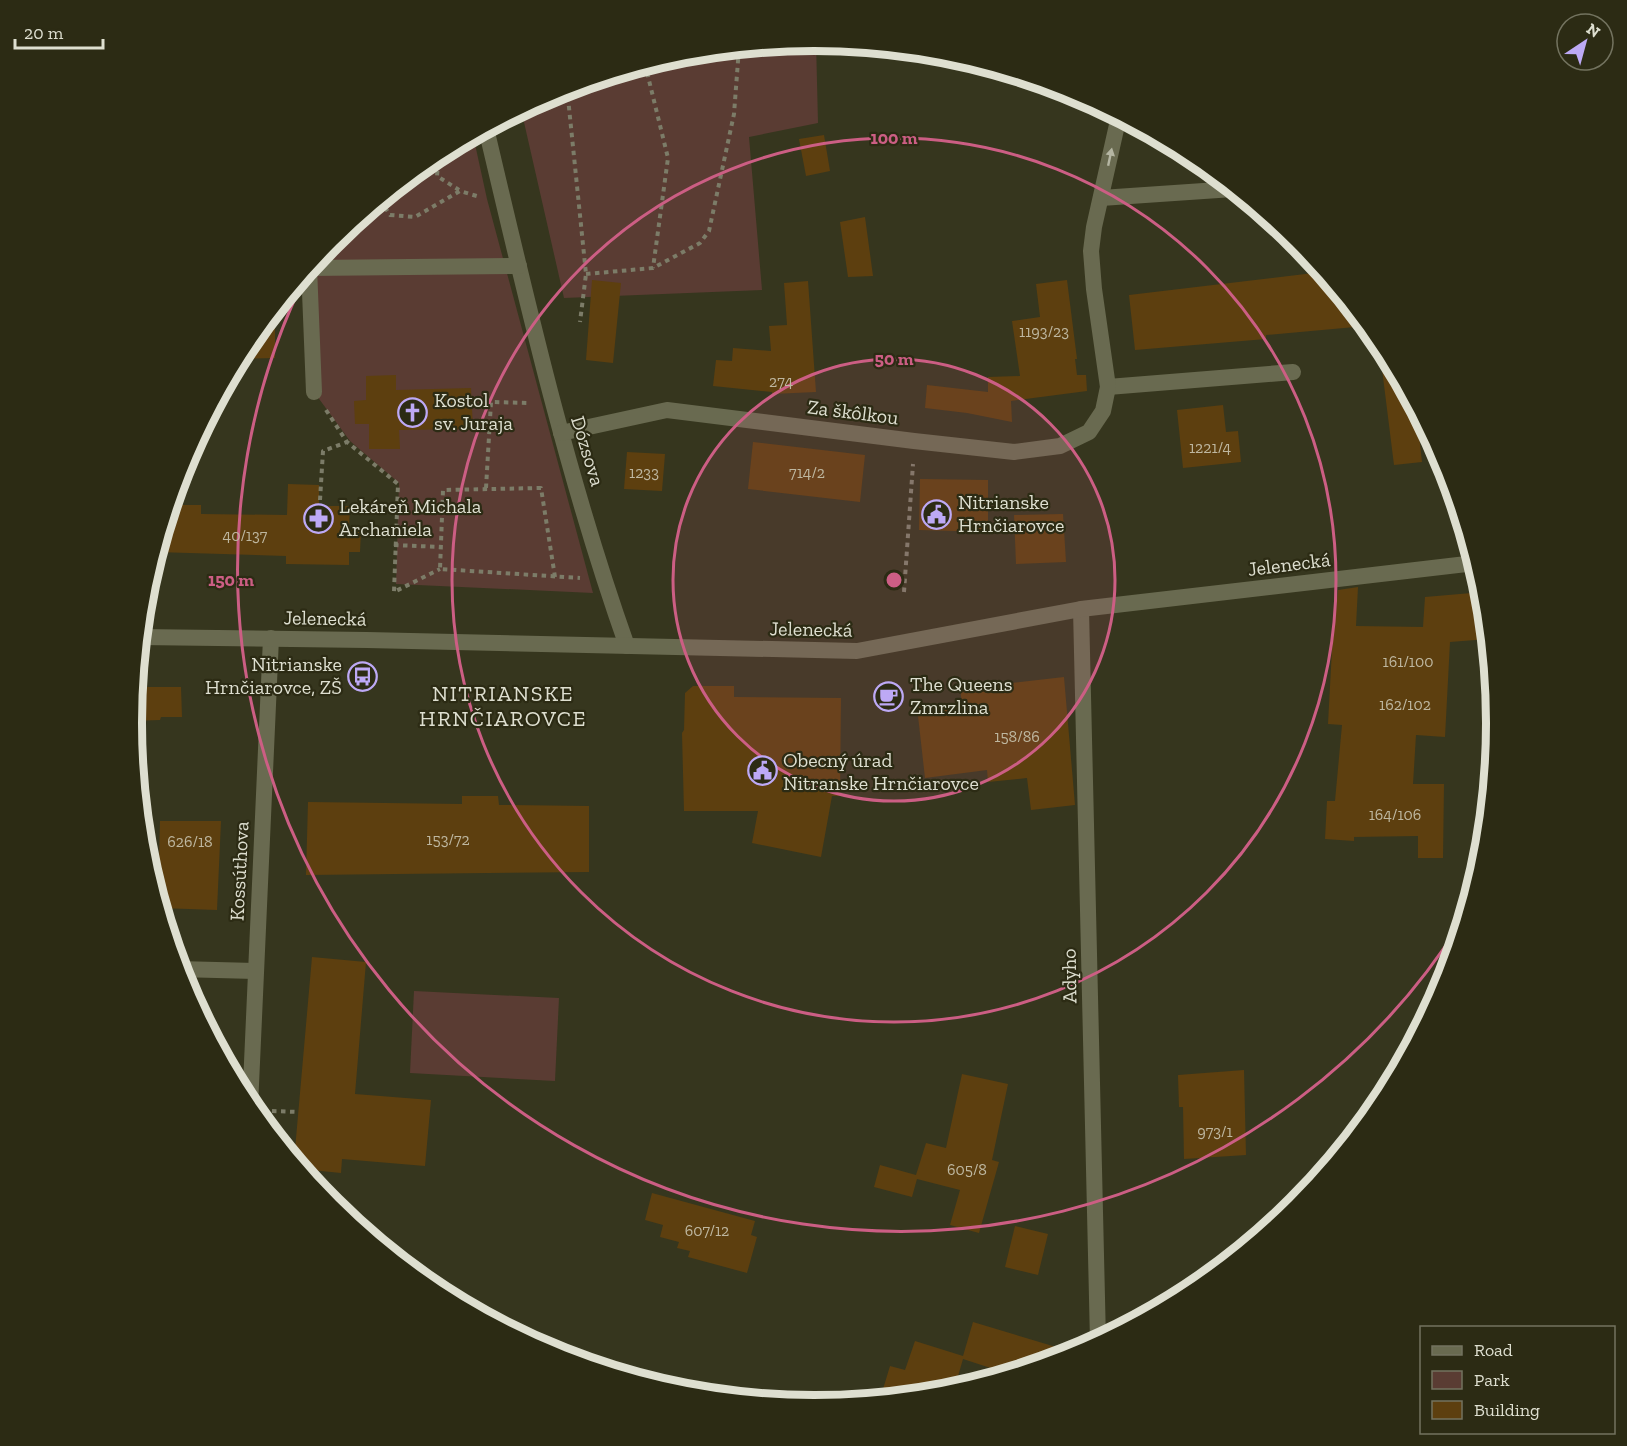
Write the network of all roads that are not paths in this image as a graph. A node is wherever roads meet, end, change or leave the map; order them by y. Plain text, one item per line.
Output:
1 (1117, 123) edge
2 (488, 136) edge
3 (1223, 190) edge
4 (1101, 198) junction
5 (519, 266) junction
6 (320, 267) edge
7 (309, 278) edge
8 (1293, 372) dead end
9 (1108, 387) junction
10 (314, 392) road end
11 (561, 433) junction
12 (1466, 564) edge
13 (1082, 609) junction
14 (147, 637) edge
15 (271, 638) junction
16 (627, 646) junction
17 (189, 969) edge
18 (255, 971) junction
19 (257, 1099) edge
20 (1098, 1332) edge

4 -> 1 street, Za škôlkou
2 - 5 street, Dózsova
3 - 4 street
4 - 9 street, Za škôlkou
5 - 6 street
5 - 11 street, Dózsova
7 - 10 street
8 - 9 street
9 - 11 street, Za škôlkou
11 - 16 street, Dózsova
12 - 13 street, Jelenecká
13 - 16 street, Jelenecká
13 - 20 street, Adyho
14 - 15 street, Jelenecká
15 - 16 street, Jelenecká
15 - 18 street, Kossúthova
17 - 18 street
18 - 19 street, Kossúthova

